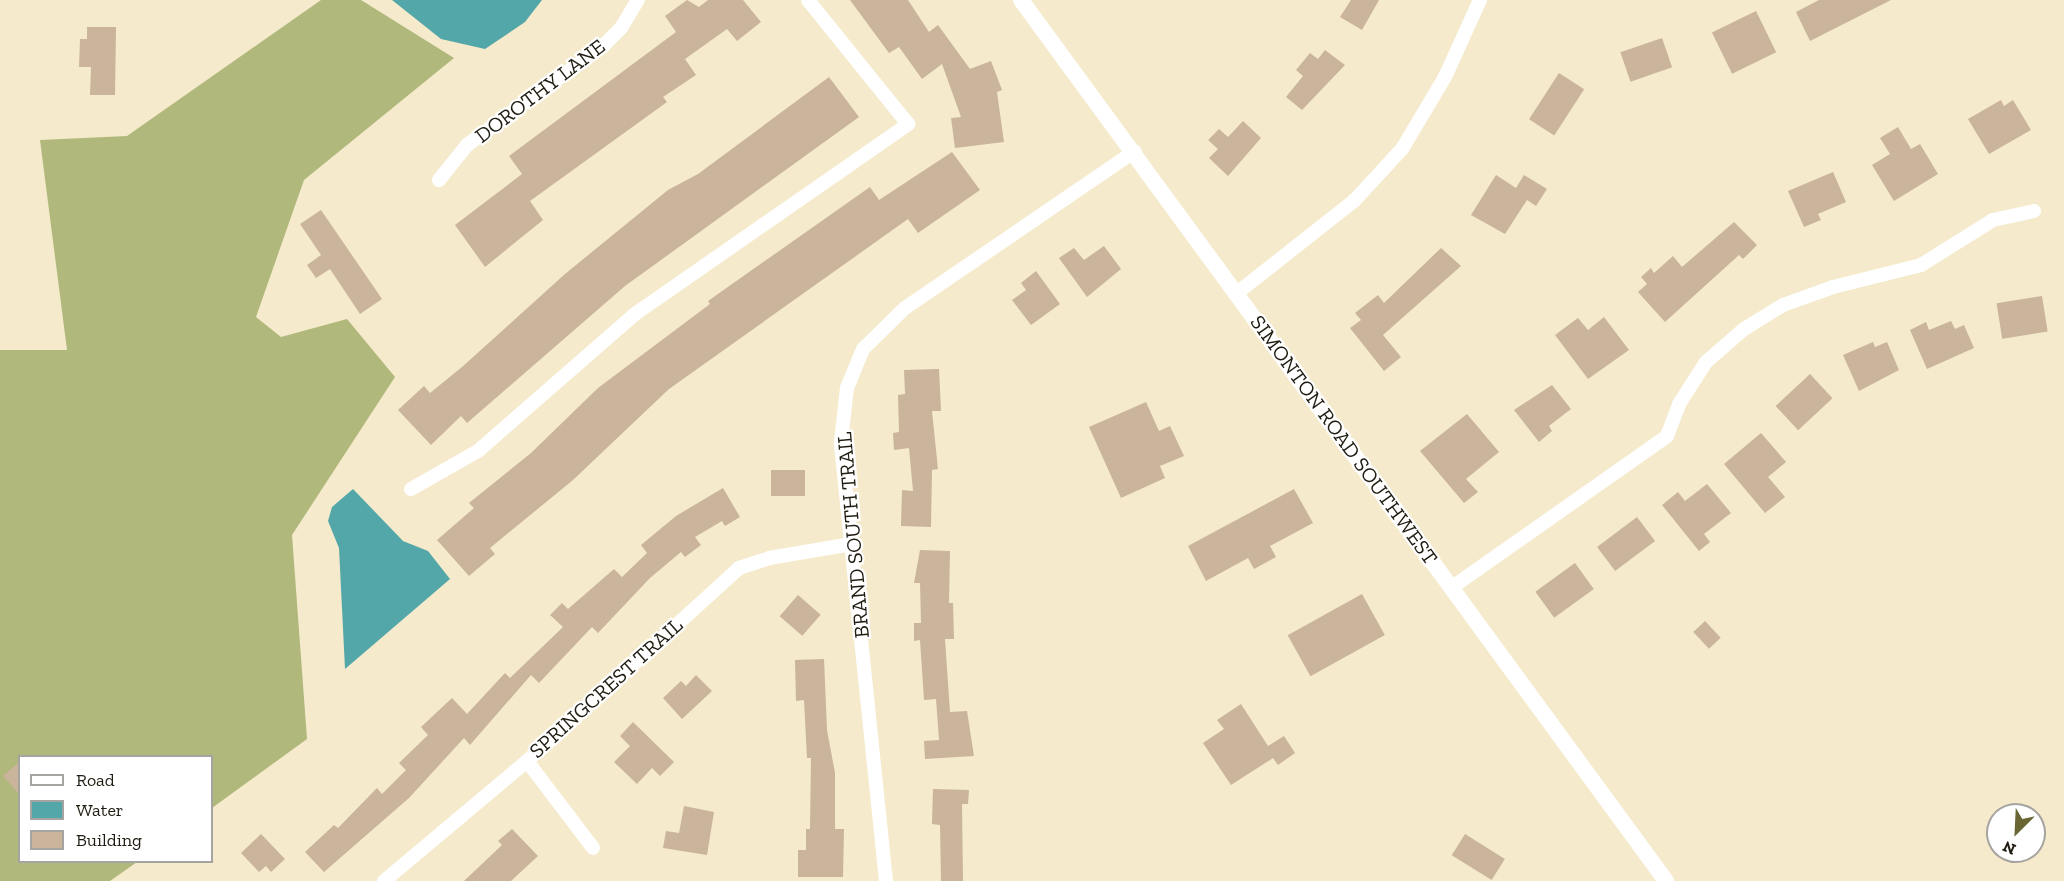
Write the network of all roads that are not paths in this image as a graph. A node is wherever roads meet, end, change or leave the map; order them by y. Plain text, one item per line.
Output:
1 (638, 0) edge
2 (808, 0) edge
3 (1022, 0) edge
4 (1480, 0) edge
5 (1135, 151) junction
6 (439, 180) dead end
7 (2034, 211) dead end
8 (1237, 293) junction
9 (411, 489) dead end
10 (852, 544) junction
11 (1451, 588) junction
12 (526, 760) junction
13 (594, 848) dead end
14 (384, 881) edge
15 (886, 881) edge
16 (1665, 881) edge

1 - 6 street, DOROTHY LANE
2 - 9 street
3 - 5 street, SIMONTON ROAD SOUTHWEST
4 - 8 street
5 - 8 street, SIMONTON ROAD SOUTHWEST
5 - 10 street, BRAND SOUTH TRAIL
7 - 11 street
8 - 11 street, SIMONTON ROAD SOUTHWEST
10 - 12 street, SPRINGCREST TRAIL
10 - 15 street, BRAND SOUTH TRAIL
11 - 16 street, SIMONTON ROAD SOUTHWEST
12 - 13 street
12 - 14 street, SPRINGCREST TRAIL

